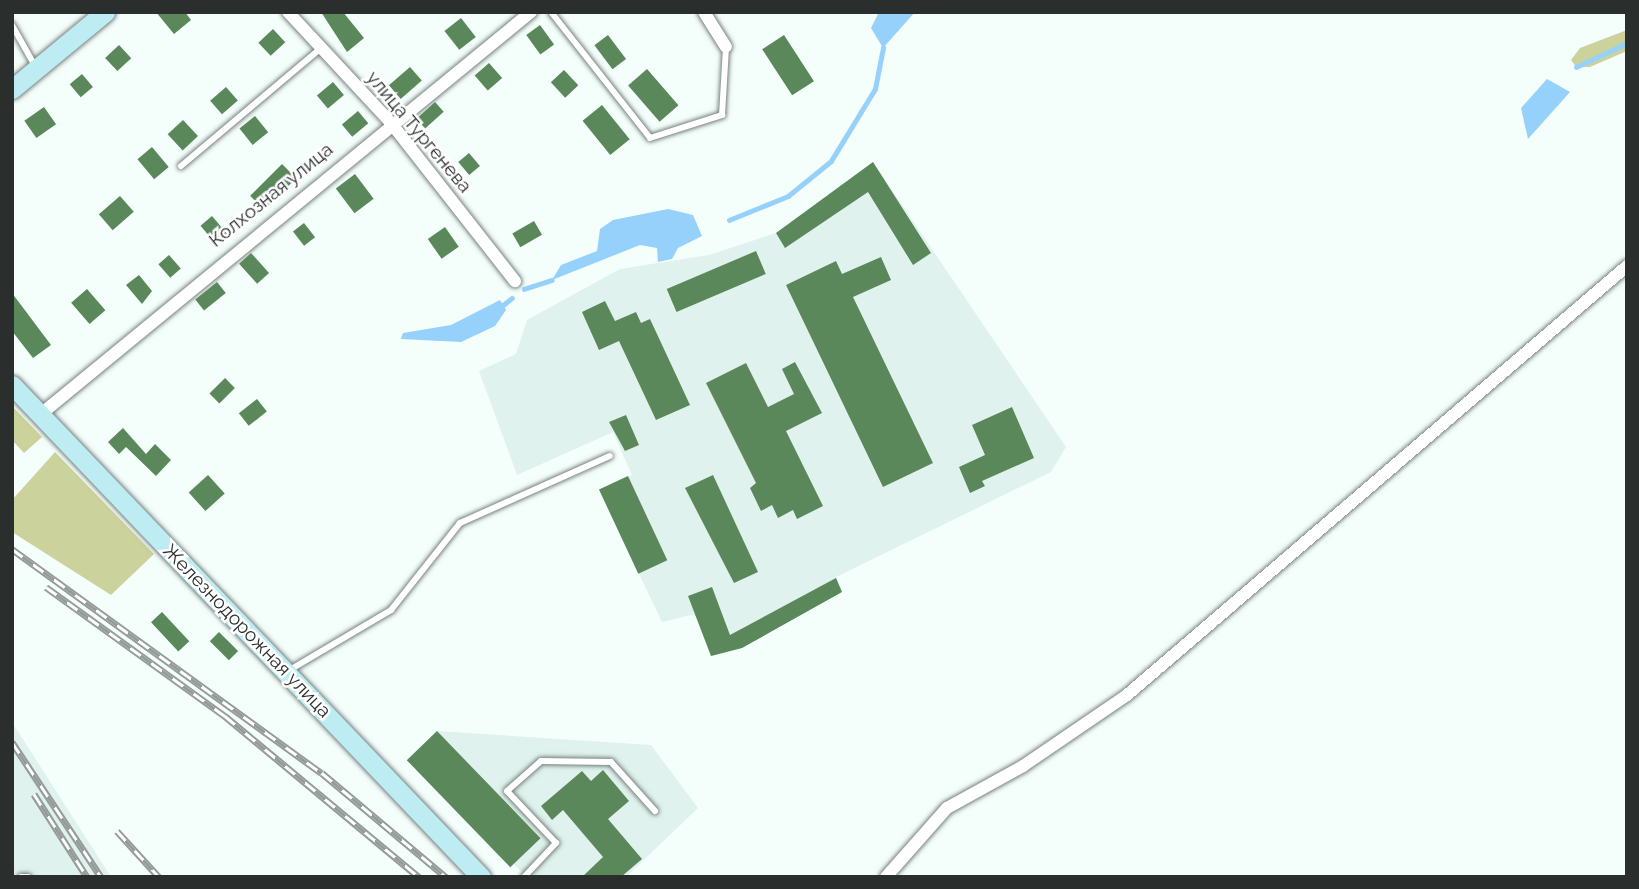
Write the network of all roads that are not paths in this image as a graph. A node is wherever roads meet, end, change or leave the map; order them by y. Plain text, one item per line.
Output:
1 (105, 12) edge
2 (288, 12) edge
3 (531, 12) edge
4 (551, 12) edge
5 (704, 12) edge
6 (12, 24) edge
7 (726, 47) joint
8 (321, 48) junction
9 (36, 69) junction
10 (12, 89) edge
11 (391, 123) junction
12 (181, 166) dead end
13 (1627, 266) edge
14 (515, 281) dead end
15 (12, 385) edge
16 (41, 414) junction
17 (610, 456) dead end
18 (286, 672) junction
19 (655, 811) dead end
20 (21, 877) edge
21 (28, 877) edge
22 (481, 877) edge
23 (524, 877) edge
24 (886, 877) edge

1 - 9 street
2 - 8 street, улица Тургенева
3 - 11 street, Колхозная улица
4 - 7 lane
5 - 7 street
6 - 9 lane
8 - 11 street, улица Тургенева
8 - 12 lane
9 - 10 street
11 - 14 street, улица Тургенева
11 - 16 street, Колхозная улица
13 - 24 street
15 - 16 street, Железнодорожная улица
16 - 18 street, Железнодорожная улица
17 - 18 lane
18 - 22 street, Железнодорожная улица
19 - 23 lane
20 - 21 lane

